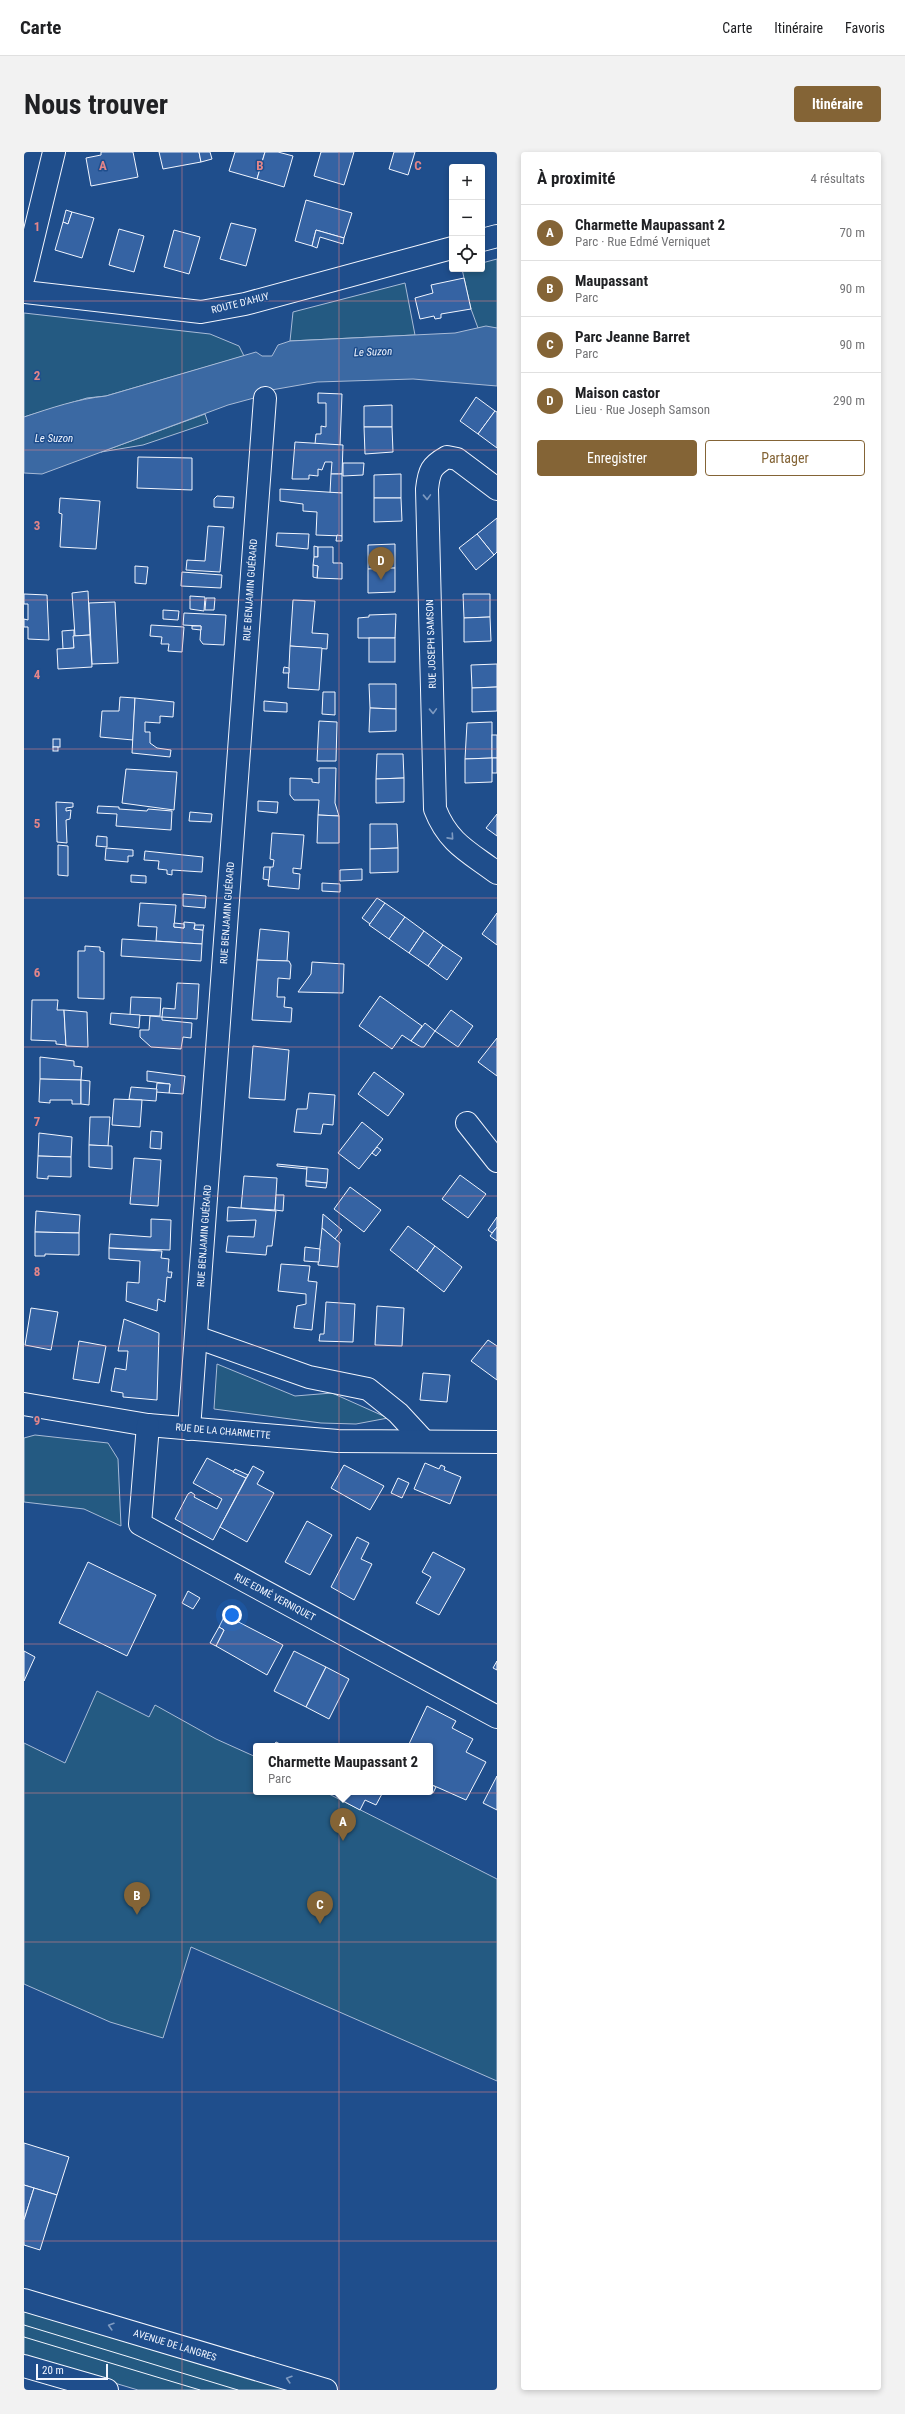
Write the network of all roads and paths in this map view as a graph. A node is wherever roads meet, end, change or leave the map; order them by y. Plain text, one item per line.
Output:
1 (54, 152) edge
2 (497, 236) edge
3 (485, 239) edge
4 (449, 249) edge
5 (24, 276) edge
6 (24, 292) edge
7 (265, 398) dead end
8 (497, 488) edge
9 (497, 873) edge
10 (467, 1123) dead end
11 (497, 1160) edge
12 (196, 1337) junction
13 (24, 1404) edge
14 (148, 1425) junction
15 (189, 1429) junction
16 (423, 1440) junction
17 (497, 1442) edge
18 (497, 1717) edge
19 (24, 2300) edge
20 (24, 2366) edge
21 (108, 2390) edge
22 (326, 2390) edge

1 - 5 street
2 - 3 street
4 - 6 street, ROUTE D'AHUY
7 - 12 street, RUE BENJAMIN GUÉRARD
8 -> 9 street, RUE JOSEPH SAMSON
10 - 11 street
12 - 15 street, RUE BENJAMIN GUÉRARD
12 - 16 street
13 - 14 street, RUE DE LA CHARMETTE
14 - 15 street, RUE DE LA CHARMETTE
14 - 18 street, RUE EDMÉ VERNIQUET
15 - 16 street, RUE DE LA CHARMETTE
16 - 17 street, RUE DE LA CHARMETTE
22 -> 19 street, AVENUE DE LANGRES
20 - 21 street

